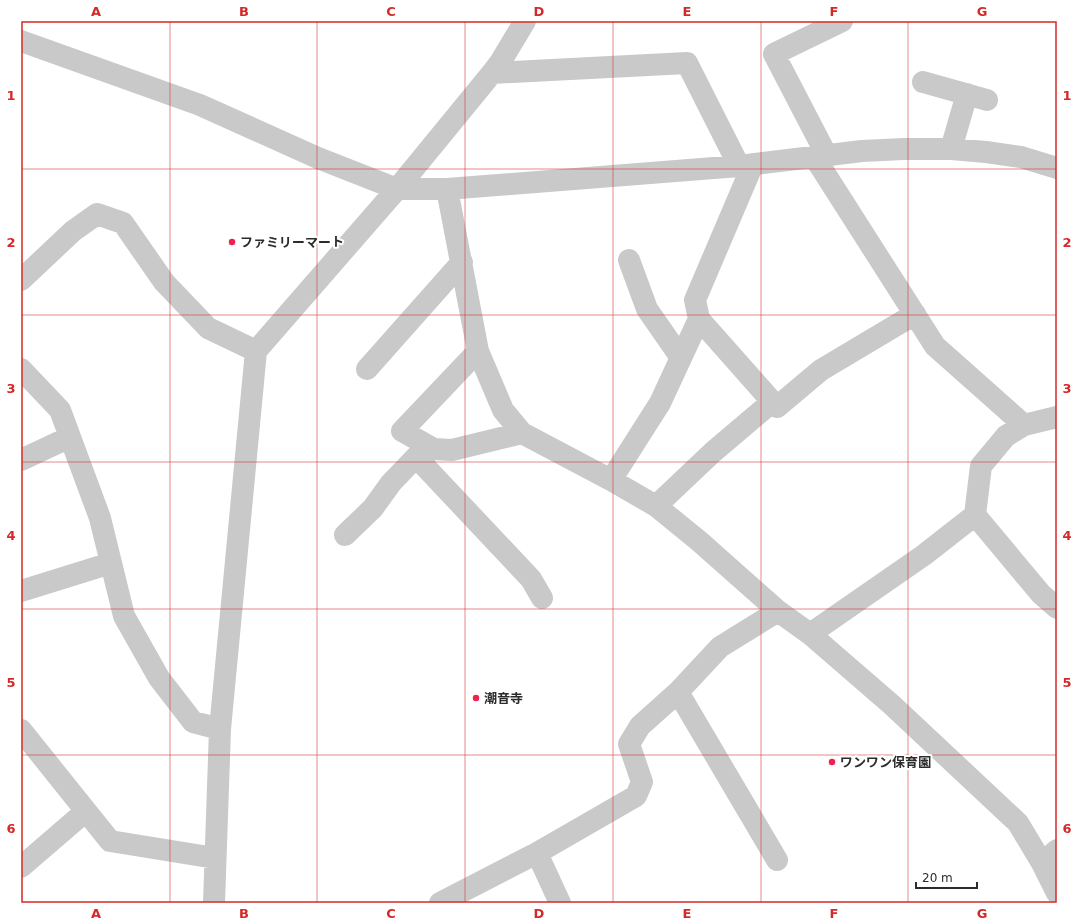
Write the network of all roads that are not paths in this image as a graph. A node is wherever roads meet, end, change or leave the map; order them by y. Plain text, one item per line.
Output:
1 (525, 21) edge
2 (842, 21) edge
3 (813, 27) edge
4 (21, 41) edge
5 (492, 73) junction
6 (923, 82) dead end
7 (951, 149) junction
8 (821, 157) junction
9 (746, 165) junction
10 (1057, 168) edge
11 (397, 189) junction
12 (447, 189) junction
13 (629, 260) dead end
14 (462, 262) junction
15 (21, 280) edge
16 (915, 314) junction
17 (699, 319) junction
18 (256, 351) junction
19 (478, 351) junction
20 (681, 358) junction
21 (367, 369) dead end
22 (25, 380) edge
23 (772, 402) junction
24 (1057, 417) edge
25 (1024, 425) junction
26 (522, 433) junction
27 (70, 437) junction
28 (425, 453) junction
29 (21, 460) edge
30 (611, 480) junction
31 (656, 506) junction
32 (975, 515) junction
33 (345, 534) dead end
34 (111, 563) junction
35 (21, 591) edge
36 (542, 598) dead end
37 (1057, 608) edge
38 (778, 611) junction
39 (810, 634) junction
40 (678, 692) junction
41 (220, 729) junction
42 (21, 730) edge
43 (86, 811) junction
44 (537, 853) junction
45 (1050, 857) edge
46 (215, 858) junction
47 (777, 860) dead end
48 (21, 867) edge
49 (1057, 893) edge
50 (214, 903) edge
51 (440, 903) edge
52 (560, 903) edge

1 - 5 street
2 - 3 street
3 - 8 street
4 - 11 street
5 - 9 street
5 - 11 street
6 - 7 street
7 - 8 street
7 - 10 street
8 - 9 street
8 - 16 street
9 - 12 street
9 - 17 street
11 - 12 street
11 - 18 street
12 - 14 street
13 - 20 street
14 - 19 street
14 - 21 street
15 - 18 street
16 - 23 street
16 - 25 street
17 - 20 street
17 - 23 street
18 - 41 street
19 - 26 street
19 - 28 street
20 - 30 street
22 - 27 street
23 - 31 street
24 - 25 street
25 - 32 street
26 - 28 street
26 - 30 street
27 - 29 street
27 - 34 street
28 - 33 street
28 - 36 street
30 - 31 street
31 - 38 street
32 - 37 street
32 - 39 street
34 - 35 street
34 - 41 street
38 - 39 street
38 - 40 street
39 - 45 street
40 - 44 street
40 - 47 street
41 - 46 street
42 - 43 street
43 - 46 street
43 - 48 street
44 - 51 street
44 - 52 street
45 - 49 street
46 - 50 street

